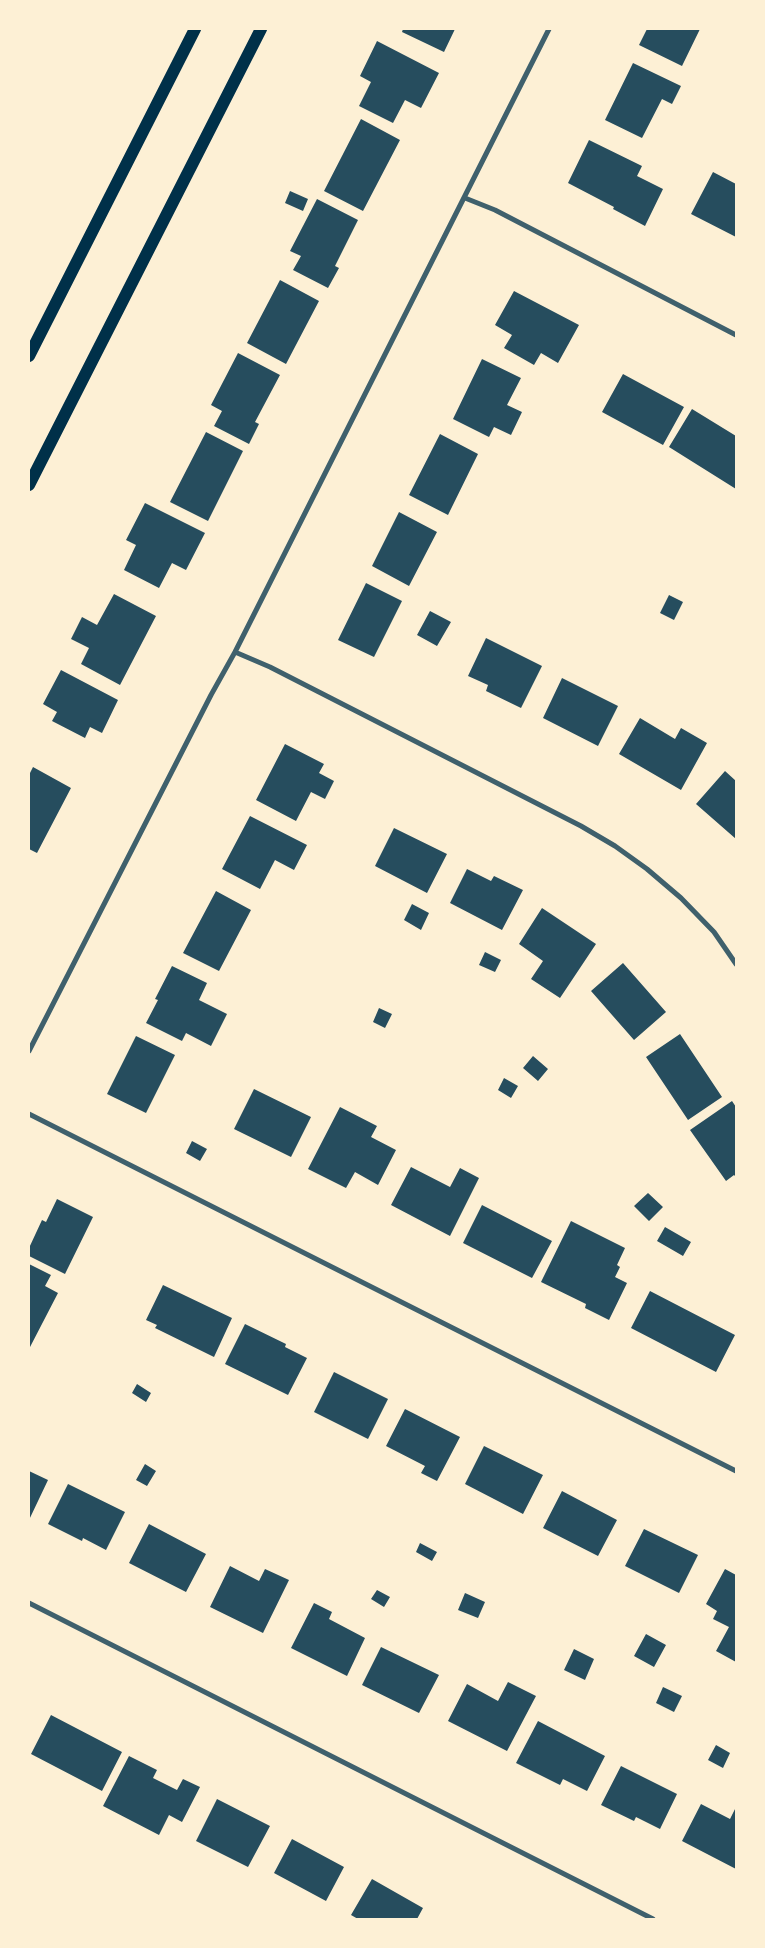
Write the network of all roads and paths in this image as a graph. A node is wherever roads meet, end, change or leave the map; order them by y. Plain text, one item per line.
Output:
1 (196, 29) edge
2 (261, 29) edge
3 (549, 29) edge
4 (464, 198) junction
5 (736, 335) edge
6 (29, 356) edge
7 (29, 484) edge
8 (235, 652) junction
9 (736, 964) edge
10 (29, 1052) edge
11 (29, 1114) edge
12 (736, 1471) edge
13 (29, 1603) edge
14 (653, 1919) edge

1 - 6 main road
2 - 7 main road
3 - 4 street
4 - 5 street
4 - 8 street
8 - 9 street
8 - 10 street
11 - 12 street
13 - 14 street

